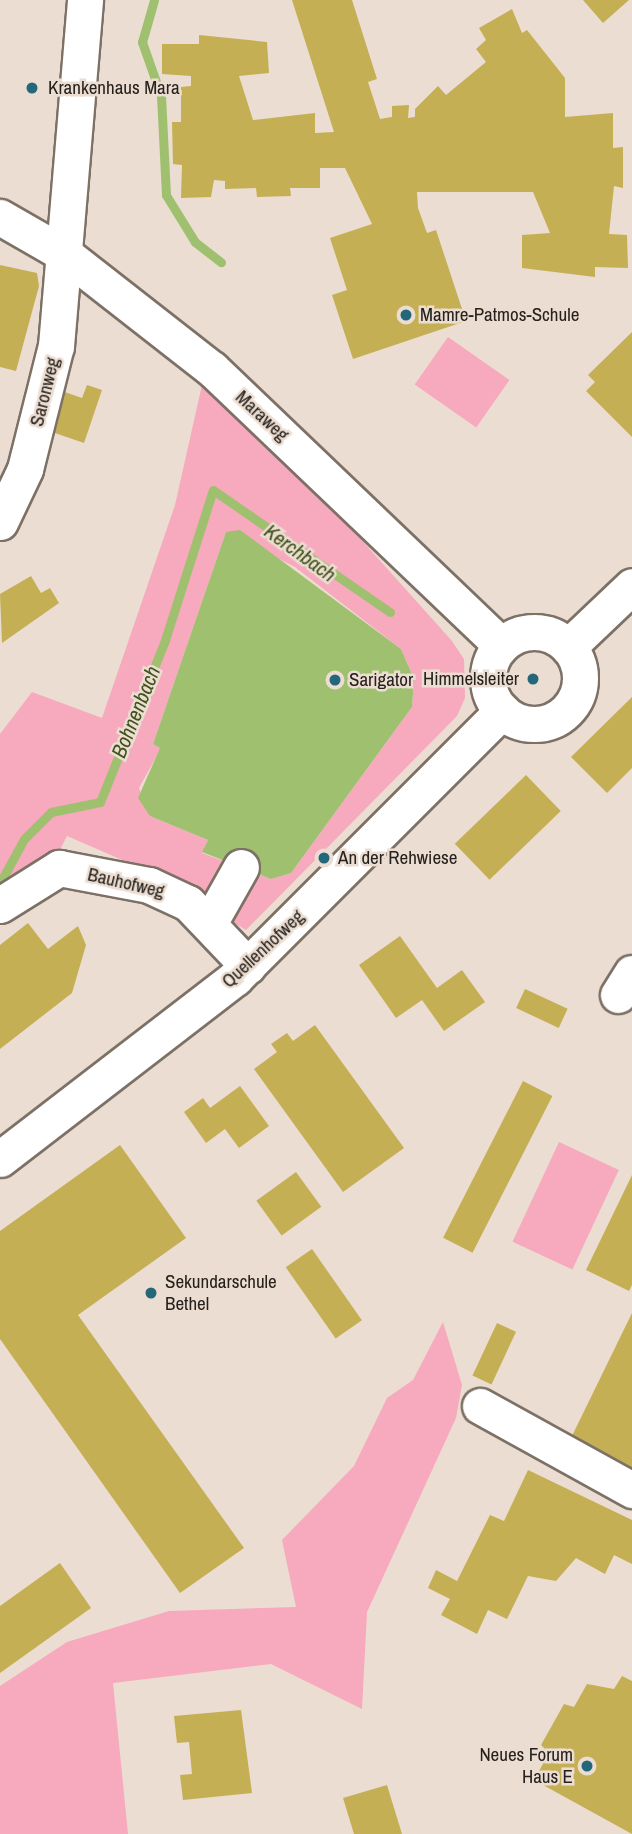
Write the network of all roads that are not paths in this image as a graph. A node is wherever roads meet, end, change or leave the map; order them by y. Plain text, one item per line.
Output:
1 (85, 0) edge
2 (0, 217) edge
3 (66, 256) junction
4 (0, 522) edge
5 (632, 586) edge
6 (501, 645) junction
7 (568, 647) junction
8 (502, 711) junction
9 (242, 867) dead end
10 (0, 905) edge
11 (210, 922) junction
12 (248, 966) junction
13 (0, 1159) edge
14 (480, 1406) dead end
15 (632, 1490) edge

1 - 3 street, Saronweg
2 - 3 street, Maraweg
3 - 4 street, Saronweg
3 - 6 street, Maraweg
5 - 7 street
6 - 7 street
6 - 8 street
7 - 8 street
8 - 12 street, Quellenhofweg
9 - 11 street
10 - 11 street, Bauhofweg
11 - 12 street, Bauhofweg
12 - 13 street, Quellenhofweg
14 - 15 street

